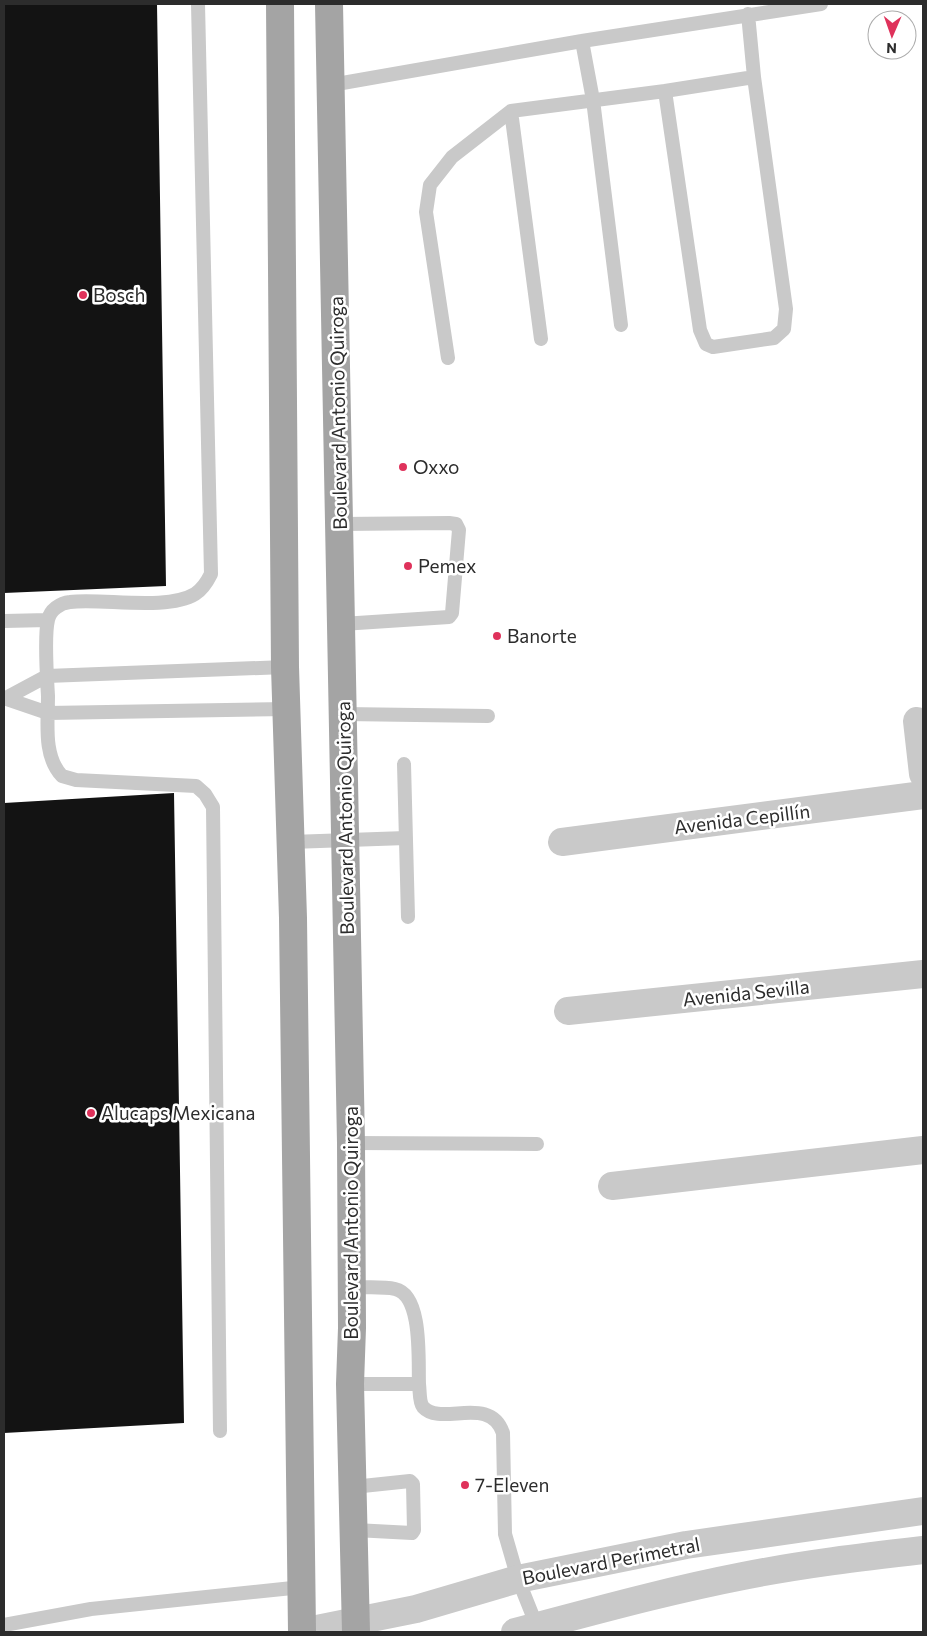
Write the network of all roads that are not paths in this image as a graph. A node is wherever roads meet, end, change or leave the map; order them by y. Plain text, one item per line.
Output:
1 (198, 4) edge
2 (280, 4) edge
3 (329, 4) edge
4 (821, 4) edge
5 (748, 14) junction
6 (582, 41) junction
7 (754, 77) junction
8 (331, 85) junction
9 (665, 90) junction
10 (592, 100) junction
11 (511, 111) junction
12 (621, 325) dead end
13 (541, 338) dead end
14 (448, 358) dead end
15 (340, 524) junction
16 (48, 620) junction
17 (4, 621) edge
18 (342, 624) junction
19 (285, 667) junction
20 (47, 676) junction
21 (5, 698) edge
22 (287, 709) junction
23 (48, 713) junction
24 (344, 714) junction
25 (488, 716) dead end
26 (917, 721) dead end
27 (404, 764) dead end
28 (923, 774) edge
29 (923, 795) edge
30 (406, 838) junction
31 (346, 839) junction
32 (291, 842) junction
33 (562, 842) dead end
34 (408, 917) dead end
35 (923, 974) edge
36 (568, 1011) dead end
37 (351, 1143) junction
38 (537, 1144) dead end
39 (923, 1150) edge
40 (612, 1186) dead end
41 (352, 1288) junction
42 (350, 1384) junction
43 (420, 1384) junction
44 (220, 1431) dead end
45 (354, 1487) junction
46 (923, 1511) edge
47 (355, 1530) junction
48 (923, 1550) edge
49 (518, 1579) junction
50 (302, 1588) junction
51 (4, 1625) edge
52 (355, 1627) edge
53 (530, 1630) edge
54 (302, 1632) edge

1 - 16 lane
2 - 19 main road
3 - 8 main road, Boulevard Antonio Quiroga
4 - 5 lane
5 - 6 lane
5 - 7 lane
6 - 8 lane
6 - 10 lane
7 - 9 lane
7 - 9 lane
8 - 15 main road, Boulevard Antonio Quiroga
9 - 10 lane
10 - 11 lane
10 - 12 lane
11 - 13 lane
11 - 14 lane
15 - 18 main road, Boulevard Antonio Quiroga
15 - 18 lane
16 - 17 lane
16 - 20 lane
18 - 24 main road, Boulevard Antonio Quiroga
19 - 20 lane
19 - 22 main road
20 - 21 lane
20 - 23 lane
21 - 23 lane
22 - 23 lane
22 - 32 main road
23 - 44 lane
24 - 25 lane
24 - 31 main road, Boulevard Antonio Quiroga
26 - 28 street
27 - 30 lane
29 - 33 street, Avenida Cepillín
30 - 31 lane
30 - 34 lane
31 - 32 lane
31 - 37 main road, Boulevard Antonio Quiroga
32 - 50 main road
35 - 36 street, Avenida Sevilla
37 - 38 lane
37 - 41 main road, Boulevard Antonio Quiroga
39 - 40 street
41 - 42 main road, Boulevard Antonio Quiroga
41 - 43 lane
42 - 43 lane
42 - 45 main road, Boulevard Antonio Quiroga
43 - 49 lane
45 - 47 main road, Boulevard Antonio Quiroga
45 - 47 lane
46 - 49 street, Boulevard Perimetral
47 - 52 main road, Boulevard Antonio Quiroga
48 - 53 street
49 - 52 street, Boulevard Perimetral
49 - 53 lane
50 - 51 lane
50 - 54 main road
52 - 54 street, Boulevard Perimetral

